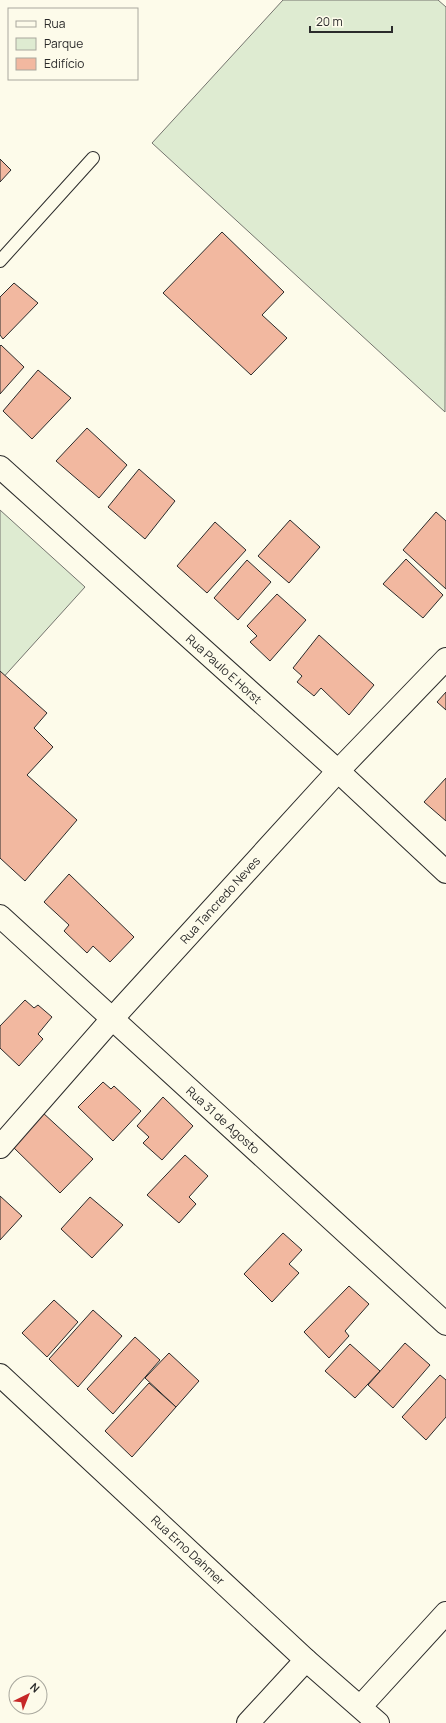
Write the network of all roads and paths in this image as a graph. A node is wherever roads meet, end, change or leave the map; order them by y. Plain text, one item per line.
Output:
1 (93, 158) dead end
2 (0, 261) edge
3 (0, 467) edge
4 (446, 659) edge
5 (338, 771) junction
6 (446, 872) edge
7 (0, 916) edge
8 (112, 1019) junction
9 (0, 1147) edge
10 (446, 1324) edge
11 (0, 1375) edge
12 (446, 1613) edge
13 (306, 1660) junction
14 (361, 1706) junction
15 (248, 1723) edge
16 (378, 1723) edge

1 - 2 lane
3 - 5 street, Rua Paulo E Horst
4 - 5 street, Rua Tancredo Neves
5 - 6 street, Rua Paulo E Horst
5 - 8 street, Rua Tancredo Neves
7 - 8 street, Rua 31 de Agosto
8 - 9 street, Rua Tancredo Neves
8 - 10 street, Rua 31 de Agosto
11 - 13 street, Rua Erno Dahmer
12 - 14 street
13 - 14 street, Rua Erno Dahmer
13 - 15 street
14 - 16 street, Rua Erno Dahmer

